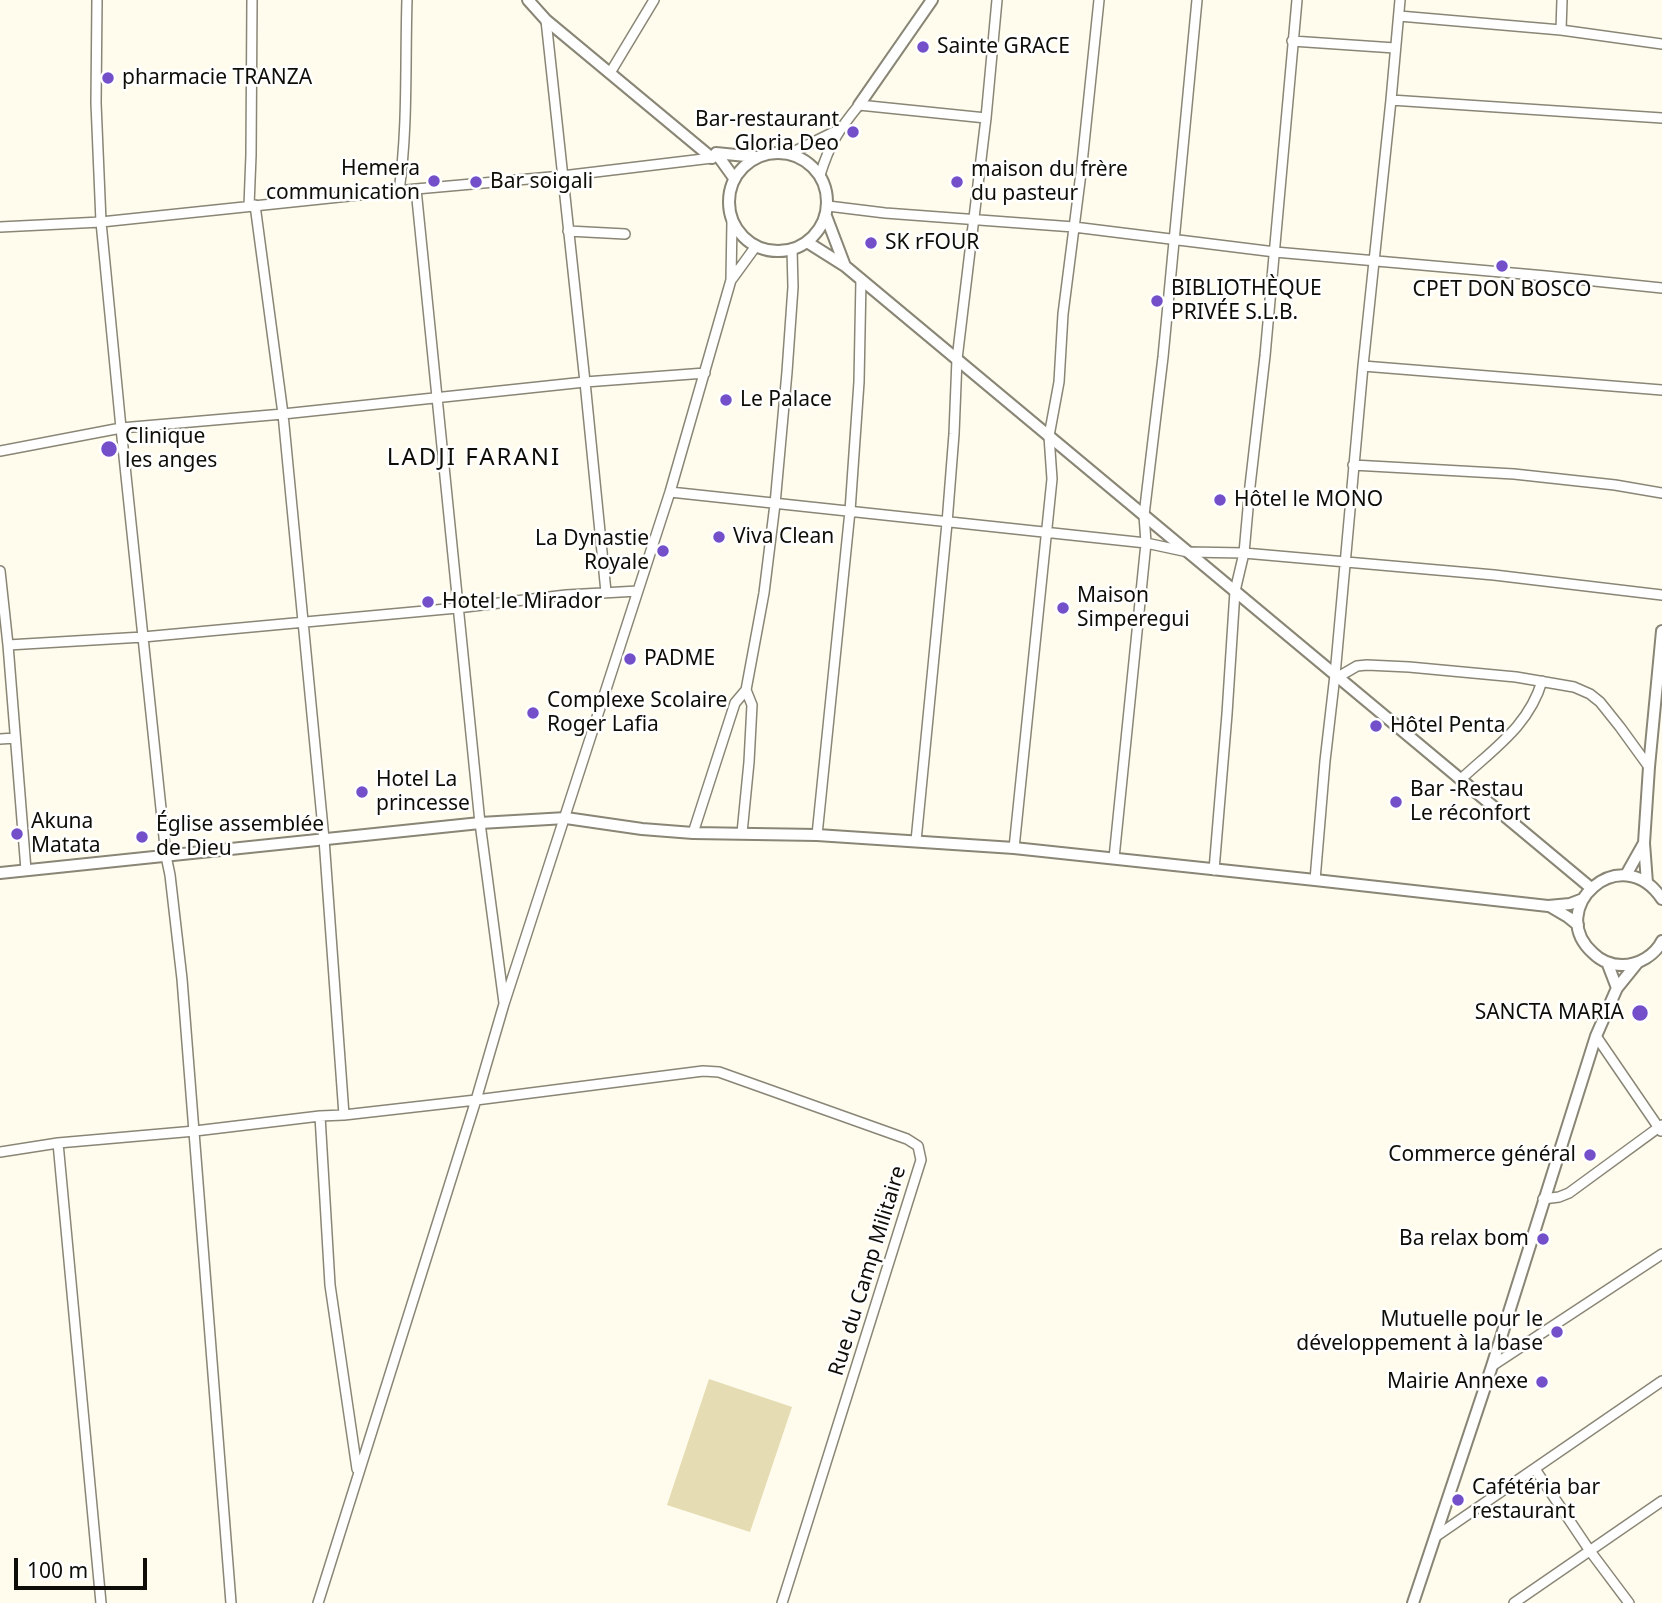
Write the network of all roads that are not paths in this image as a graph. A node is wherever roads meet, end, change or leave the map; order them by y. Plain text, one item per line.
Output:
1 (97, 0) edge
2 (252, 0) edge
3 (407, 0) edge
4 (528, 0) edge
5 (654, 0) edge
6 (932, 0) edge
7 (998, 0) edge
8 (1099, 0) edge
9 (1198, 0) edge
10 (1297, 0) edge
11 (1400, 0) edge
12 (1562, 0) edge
13 (1399, 16) junction
14 (546, 20) junction
15 (1561, 30) junction
16 (1292, 41) junction
17 (1662, 44) edge
18 (1395, 48) junction
19 (610, 74) junction
20 (1391, 100) junction
21 (859, 105) junction
22 (986, 118) junction
23 (1662, 118) edge
24 (838, 130) junction
25 (789, 154) junction
26 (714, 156) junction
27 (756, 157) junction
28 (820, 175) junction
29 (562, 176) junction
30 (734, 178) junction
31 (416, 189) junction
32 (399, 191) junction
33 (252, 206) junction
34 (827, 211) junction
35 (974, 220) junction
36 (732, 221) junction
37 (101, 222) junction
38 (0, 227) edge
39 (1074, 228) junction
40 (568, 231) junction
41 (625, 233) dead end
42 (1173, 240) junction
43 (807, 242) junction
44 (756, 246) junction
45 (792, 249) junction
46 (1275, 252) junction
47 (1374, 260) junction
48 (845, 266) junction
49 (861, 279) junction
50 (731, 280) junction
51 (1662, 288) edge
52 (957, 359) junction
53 (1363, 366) junction
54 (705, 373) junction
55 (585, 382) junction
56 (1662, 390) edge
57 (438, 398) junction
58 (283, 414) junction
59 (121, 429) junction
60 (1049, 436) junction
61 (0, 452) edge
62 (1353, 465) junction
63 (670, 492) junction
64 (1662, 493) edge
65 (775, 504) junction
66 (850, 512) junction
67 (1144, 515) junction
68 (947, 523) junction
69 (1047, 533) junction
70 (1146, 543) junction
71 (1188, 552) junction
72 (1244, 553) junction
73 (1344, 563) junction
74 (0, 571) edge
75 (638, 591) junction
76 (1235, 591) junction
77 (606, 592) junction
78 (1662, 595) edge
79 (457, 608) junction
80 (303, 622) junction
81 (1662, 631) edge
82 (143, 638) junction
83 (8, 645) junction
84 (1336, 676) junction
85 (1542, 681) junction
86 (746, 690) junction
87 (15, 737) junction
88 (0, 739) edge
89 (1648, 767) junction
90 (1460, 780) junction
91 (566, 818) junction
92 (480, 823) junction
93 (693, 833) junction
94 (742, 833) junction
95 (817, 835) junction
96 (324, 839) junction
97 (916, 841) junction
98 (1644, 843) junction
99 (1014, 848) junction
100 (166, 856) junction
101 (1114, 859) junction
102 (26, 870) junction
103 (1214, 870) junction
104 (0, 873) edge
105 (1626, 875) junction
106 (1315, 880) junction
107 (1647, 883) junction
108 (1591, 888) junction
109 (1583, 899) junction
110 (1662, 899) edge
111 (1548, 906) junction
112 (1578, 925) junction
113 (1661, 945) edge
114 (1608, 962) junction
115 (1638, 962) junction
116 (1617, 988) junction
117 (504, 1004) junction
118 (1596, 1036) junction
119 (476, 1100) junction
120 (344, 1115) junction
121 (320, 1116) junction
122 (1661, 1128) edge
123 (195, 1130) junction
124 (58, 1143) junction
125 (0, 1152) edge
126 (1544, 1199) junction
127 (1662, 1254) edge
128 (1492, 1366) junction
129 (1662, 1381) edge
130 (1535, 1469) junction
131 (358, 1474) junction
132 (1662, 1501) edge
133 (1436, 1537) junction
134 (1590, 1550) junction
135 (101, 1603) edge
136 (231, 1603) edge
137 (318, 1603) edge
138 (782, 1603) edge
139 (1413, 1603) edge
140 (1514, 1603) edge
141 (1629, 1603) edge

1 - 37 street
2 - 33 street
3 - 32 street
4 - 14 street
5 - 19 street
6 - 21 street
7 - 22 street
8 - 39 street
9 - 42 street
10 - 16 street
11 - 13 street
12 - 15 street
13 - 15 street
13 - 18 street
14 - 19 street
14 - 29 street
15 - 17 street
16 - 18 street
16 - 46 street
18 - 20 street
19 - 26 street
20 - 23 street
20 - 47 street
21 - 22 street
21 - 24 street
22 - 35 street
24 - 25 street
24 - 28 street
25 - 27 street
25 - 28 street
26 - 27 street
26 - 29 street
26 - 30 street
27 - 30 street
28 - 34 street
29 - 31 street
29 - 40 street
30 - 36 street
31 - 32 street
31 - 57 street
32 - 33 street
33 - 37 street
33 - 58 street
34 - 35 street
34 - 43 street
34 - 48 street
35 - 39 street
35 - 52 street
36 - 44 street
36 - 50 street
37 - 38 street
37 - 59 street
39 - 42 street
39 - 60 street
40 - 41 street
40 - 55 street
42 - 46 street
42 - 67 street
43 - 45 street
43 - 48 street
44 - 45 street
44 - 50 street
45 - 65 street
46 - 47 street
46 - 72 street
47 - 51 street
47 - 53 street
48 - 49 street
49 - 52 street
49 - 66 street
50 - 54 street
52 - 60 street
52 - 68 street
53 - 56 street
53 - 62 street
54 - 55 street
54 - 63 street
55 - 57 street
55 - 77 street
57 - 58 street
57 - 79 street
58 - 59 street
58 - 80 street
59 - 61 street
59 - 82 street
60 - 67 street
60 - 69 street
62 - 64 street
62 - 73 street
63 - 65 street
63 - 75 street
65 - 66 street
65 - 86 street
66 - 68 street
66 - 95 street
67 - 70 street
67 - 71 street
68 - 69 street
68 - 97 street
69 - 70 street
69 - 99 street
70 - 71 street
70 - 101 street
71 - 72 street
71 - 76 street
72 - 73 street
72 - 76 street
73 - 78 street
73 - 84 street
74 - 83 street
75 - 77 street
75 - 91 street
76 - 84 street
76 - 103 street
77 - 79 street
79 - 80 street
79 - 92 street
80 - 82 street
80 - 96 street
81 - 89 street
82 - 83 street
82 - 100 street
83 - 87 street
84 - 85 street
84 - 90 street
84 - 106 street
85 - 89 street
85 - 90 street
86 - 93 street
86 - 94 street
87 - 88 street
87 - 102 street
89 - 98 street
90 - 108 street
91 - 92 street
91 - 93 street
91 - 117 street
92 - 96 street
92 - 117 street
93 - 94 street
94 - 95 street
95 - 97 street
96 - 100 street
96 - 120 street
97 - 99 street
98 - 105 street
98 - 107 street
99 - 101 street
100 - 102 street
100 - 123 street
101 - 103 street
102 - 104 street
103 - 106 street
105 - 107 street
105 - 108 street
106 - 111 street
107 - 110 street
108 - 109 street
109 - 111 street
109 - 112 street
111 - 112 street
112 - 114 street
113 - 115 street
114 - 115 street
114 - 116 street
115 - 116 street
116 - 118 street
117 - 119 street
118 - 122 street
118 - 126 street
119 - 120 street
119 - 131 street
119 - 138 street, Rue du Camp Militaire
120 - 121 street
121 - 123 street
121 - 131 street
122 - 126 street
123 - 124 street
123 - 136 street
124 - 125 street
124 - 135 street
126 - 128 street
127 - 128 street
128 - 133 street
129 - 130 street
130 - 133 street
130 - 134 street
131 - 137 street
132 - 134 street
133 - 139 street
134 - 140 street
134 - 141 street

